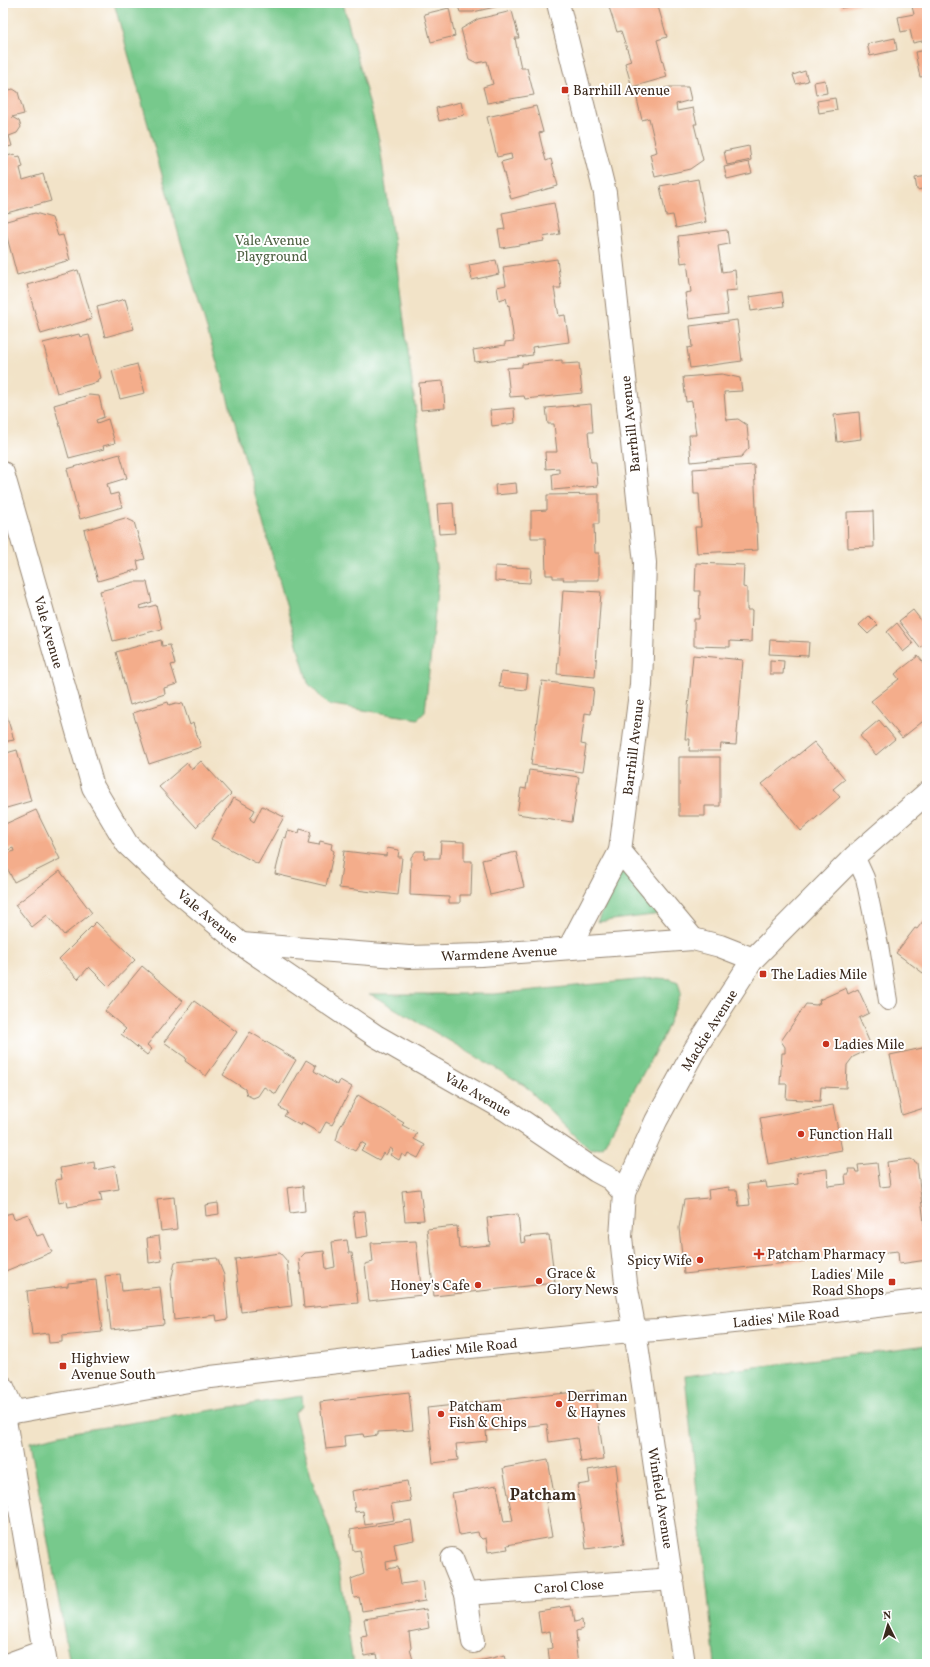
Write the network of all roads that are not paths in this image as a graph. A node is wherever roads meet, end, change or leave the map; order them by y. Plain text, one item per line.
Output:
1 (558, 3) edge
2 (3, 473) edge
3 (927, 793) edge
4 (620, 851) junction
5 (855, 856) junction
6 (693, 939) junction
7 (241, 944) junction
8 (569, 948) junction
9 (753, 959) junction
10 (888, 1001) dead end
11 (624, 1193) junction
12 (927, 1300) edge
13 (636, 1331) junction
14 (3, 1387) edge
15 (7, 1413) edge
16 (452, 1559) dead end
17 (673, 1579) junction
18 (466, 1594) junction
19 (473, 1642) dead end
20 (45, 1657) edge
21 (4, 1664) edge
22 (684, 1664) edge

1 - 4 street, Barrhill Avenue
2 - 7 street, Vale Avenue
3 - 5 street, Mackie Avenue
4 - 6 street
4 - 8 street, Barrhill Avenue
5 - 9 street, Mackie Avenue
5 - 10 lane
6 - 8 street, Warmdene Avenue
6 - 9 street, Warmdene Avenue
7 - 8 street, Warmdene Avenue
7 - 11 street, Vale Avenue
9 - 11 street, Mackie Avenue
11 - 13 street, Mackie Avenue
12 - 13 street, Ladies' Mile Road
13 - 15 street, Ladies' Mile Road
13 - 17 street, Winfield Avenue
14 - 15 street
15 - 20 street
16 - 18 street
17 - 18 street, Carol Close
17 - 22 street, Winfield Avenue
18 - 19 street
20 - 21 lane

